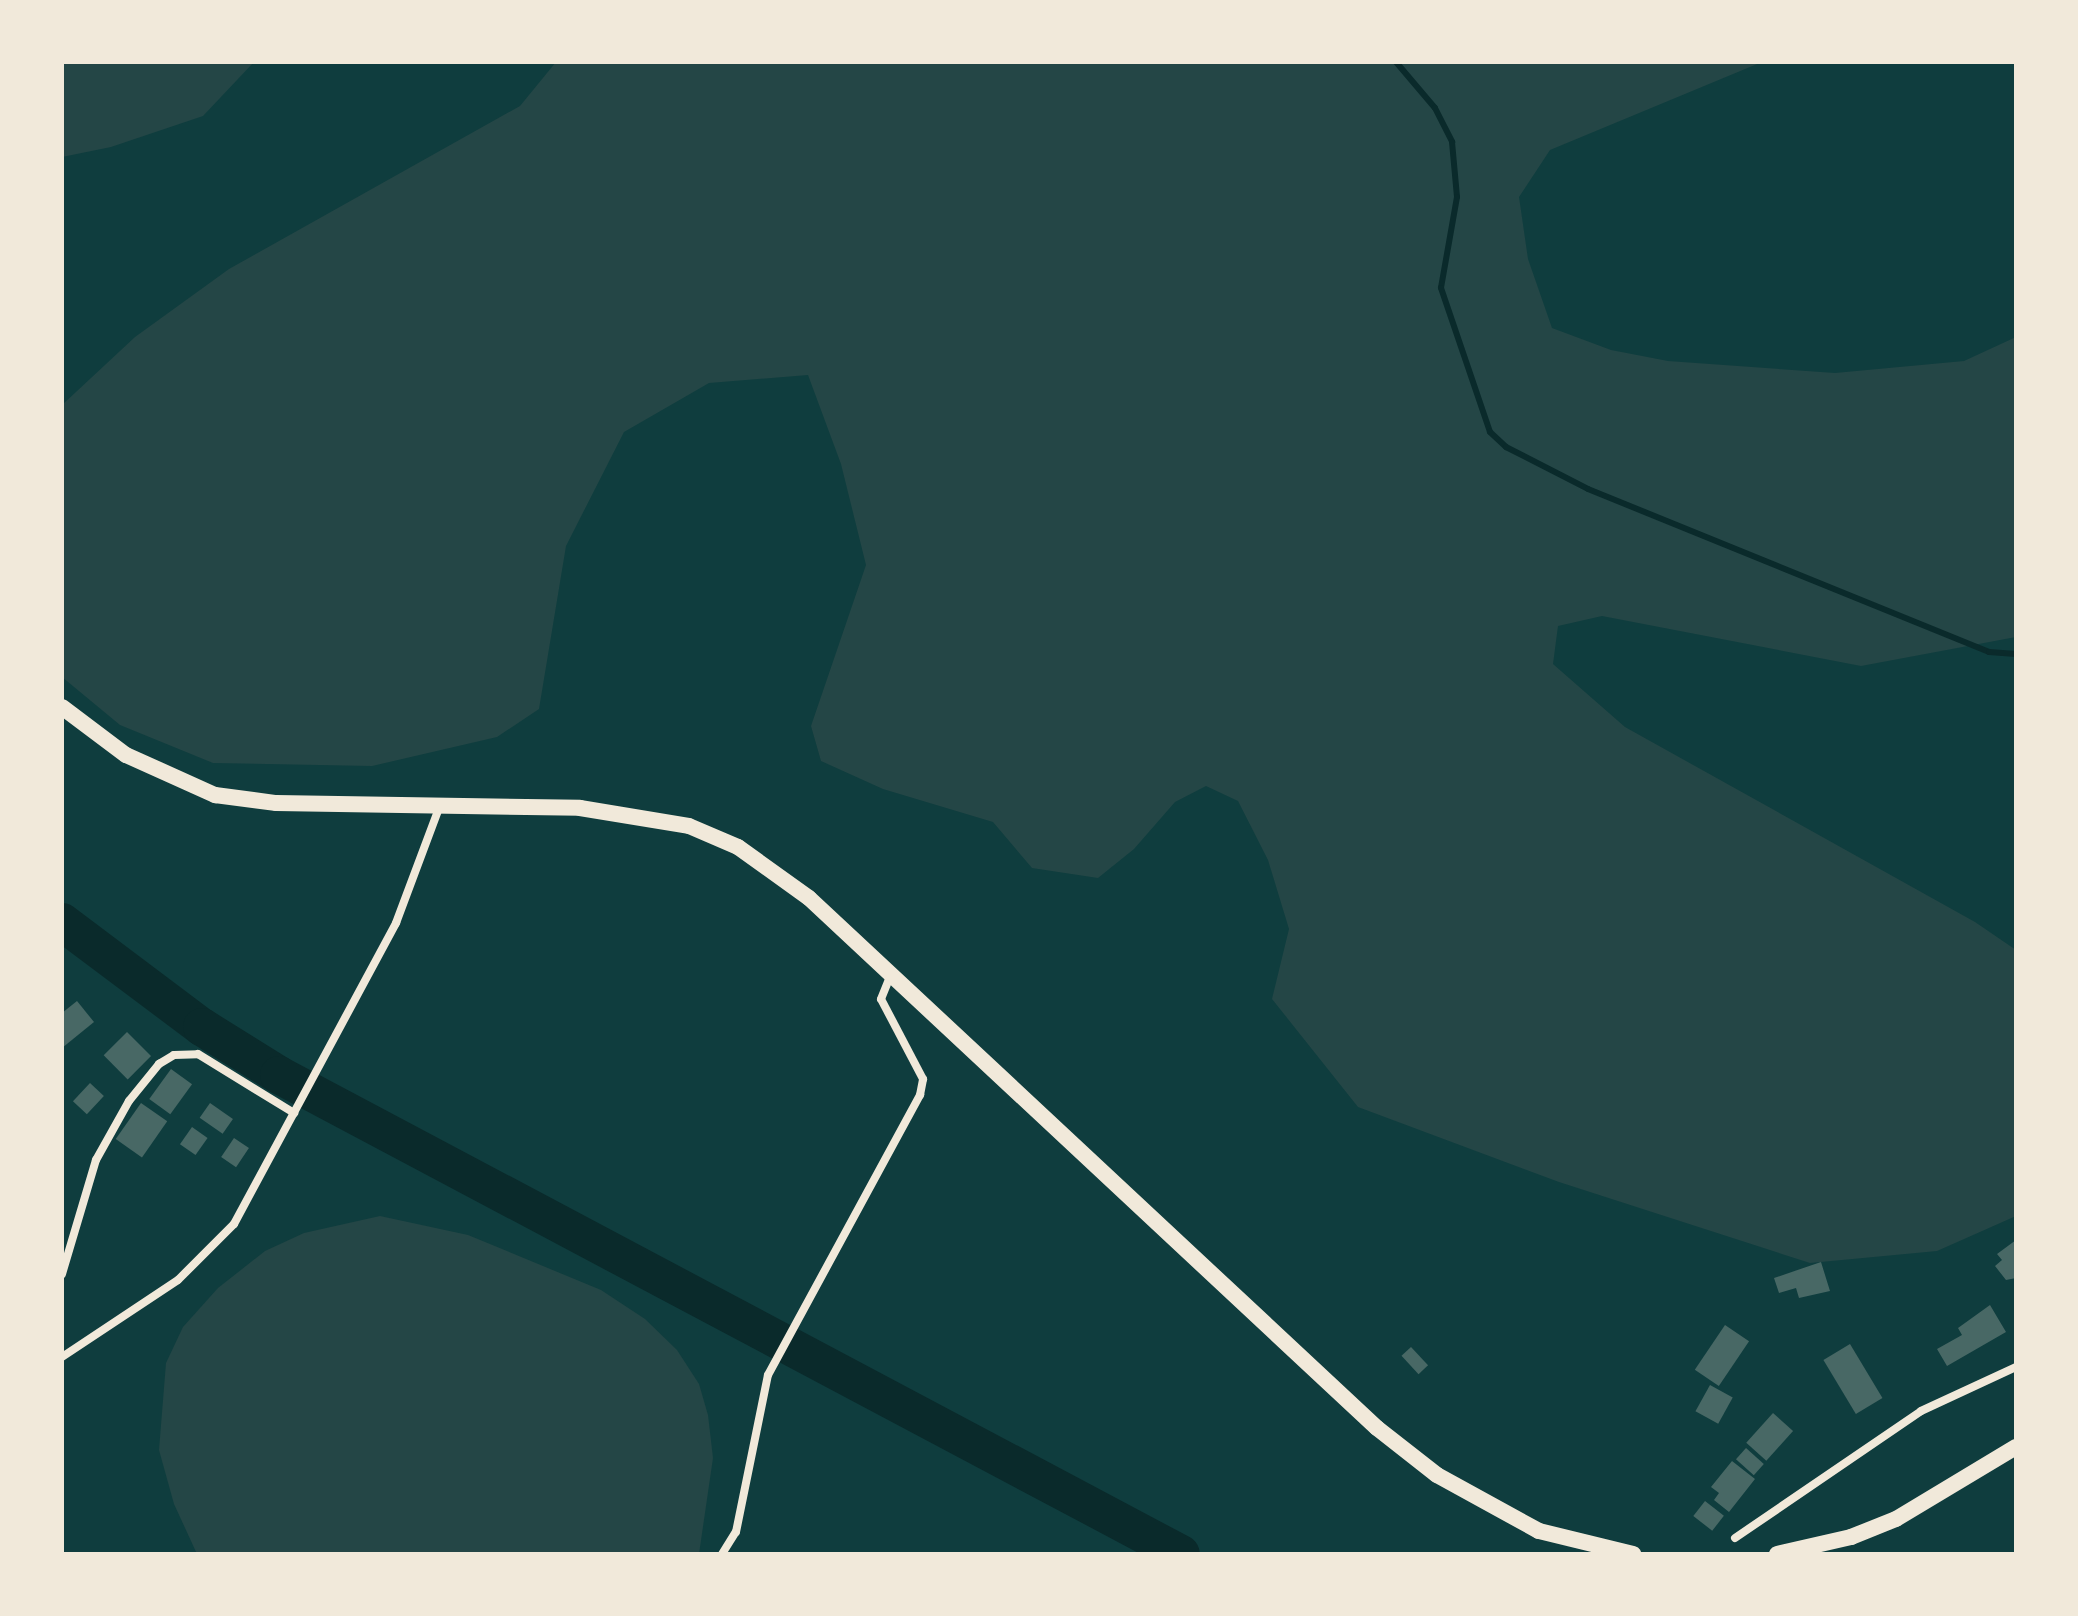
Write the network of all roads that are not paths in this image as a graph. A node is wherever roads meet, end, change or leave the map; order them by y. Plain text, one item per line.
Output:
1 (62, 707) edge
2 (439, 808) junction
3 (891, 974) junction
4 (294, 1113) junction
5 (62, 1274) edge
6 (62, 1357) edge
7 (2015, 1368) edge
8 (2016, 1447) edge
9 (1735, 1538) dead end
10 (722, 1554) edge
11 (1633, 1554) edge
12 (1777, 1554) edge

1 - 2 highway
2 - 3 highway
2 - 4 street
3 - 10 street
3 - 11 highway
4 - 5 street
4 - 6 street
7 - 9 street
8 - 12 highway

